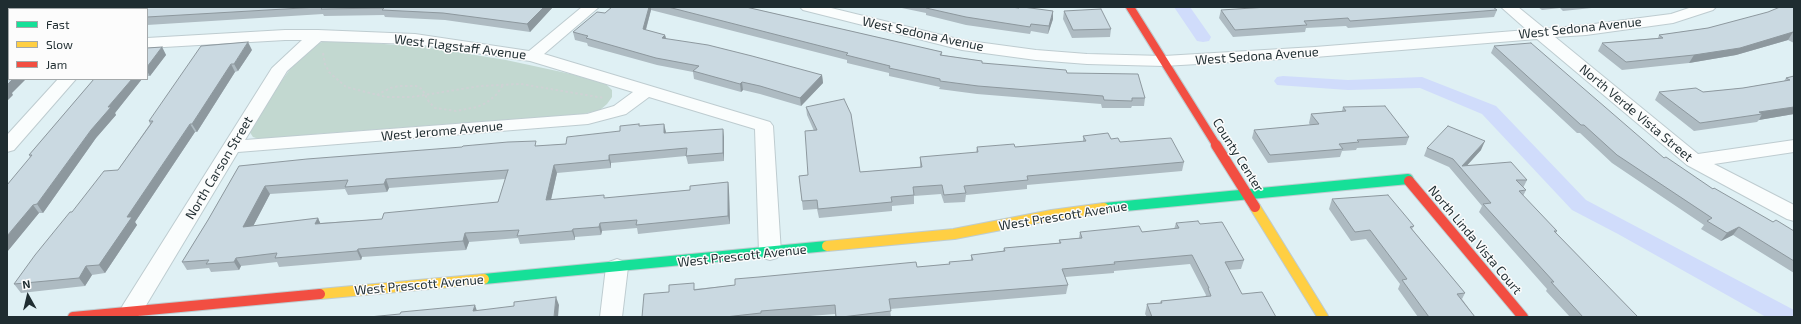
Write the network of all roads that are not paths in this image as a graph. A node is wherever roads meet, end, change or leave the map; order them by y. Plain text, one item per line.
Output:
1 (591, 7) edge
2 (808, 7) edge
3 (1130, 7) edge
4 (1509, 7) edge
5 (1708, 7) edge
6 (1541, 33) junction
7 (318, 35) junction
8 (148, 44) edge
9 (532, 56) junction
10 (1164, 61) junction
11 (66, 80) edge
12 (645, 91) junction
13 (7, 146) edge
14 (1794, 146) edge
15 (231, 147) junction
16 (1694, 161) junction
17 (1408, 179) joint
18 (1247, 195) junction
19 (1794, 214) edge
20 (770, 253) junction
21 (617, 268) junction
22 (132, 311) junction
23 (73, 317) edge
24 (611, 317) edge
25 (1323, 317) edge
26 (1522, 317) edge

1 - 9 street
2 - 10 street, West Sedona Avenue
3 - 10 street, County Center
4 - 6 street, North Verde Vista Street
5 - 6 street, West Sedona Avenue
6 - 10 street, West Sedona Avenue
6 - 16 street, North Verde Vista Street
7 - 8 street, West Flagstaff Avenue
7 - 9 street, West Flagstaff Avenue
7 - 15 street, North Carson Street
9 - 12 street, West Flagstaff Avenue
10 - 18 street, County Center
11 - 13 street
12 - 15 street, West Jerome Avenue
12 - 20 street, West Flagstaff Avenue
14 - 16 street
15 - 22 street, North Carson Street
16 - 19 street, North Verde Vista Street
17 - 18 street, West Prescott Avenue
17 - 26 street, North Linda Vista Court
18 - 20 street, West Prescott Avenue
18 - 25 street, County Center
20 - 21 street, West Prescott Avenue
21 - 22 street, West Prescott Avenue
21 - 24 street
22 - 23 street, West Prescott Avenue

